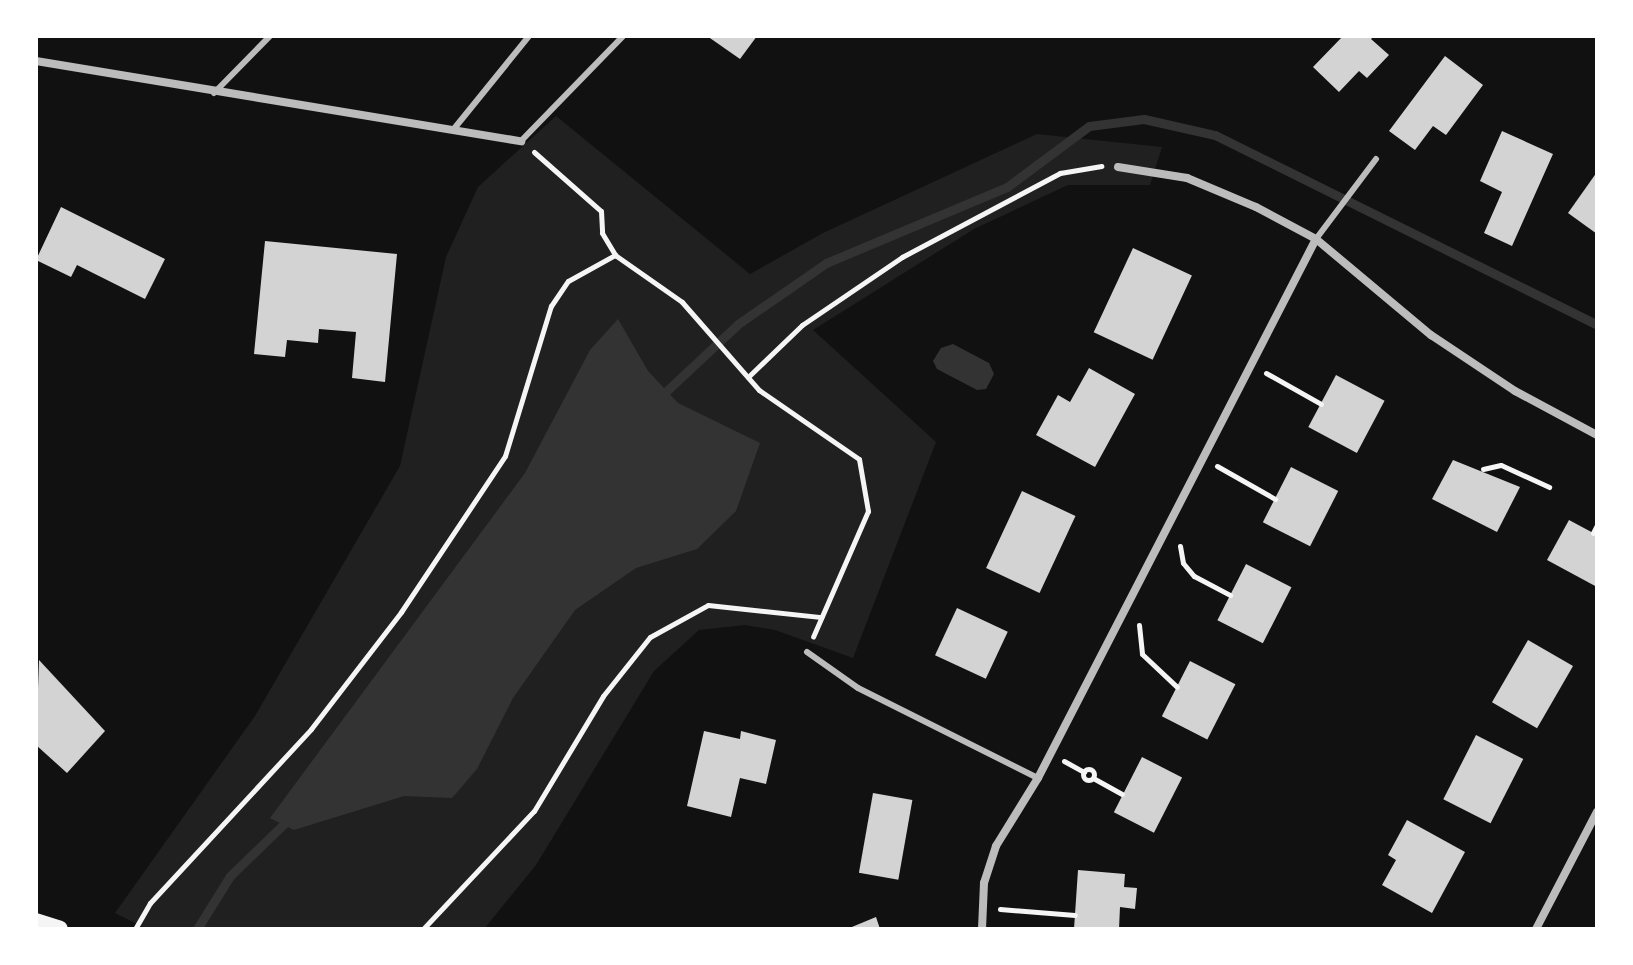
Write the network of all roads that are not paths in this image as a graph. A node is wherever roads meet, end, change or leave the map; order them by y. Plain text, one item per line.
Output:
1 (270, 36) edge
2 (529, 36) edge
3 (623, 36) edge
4 (36, 61) edge
5 (214, 93) junction
6 (453, 130) junction
7 (521, 141) joint
8 (1376, 159) dead end
9 (1118, 167) road end
10 (1316, 239) junction
11 (1597, 435) edge
12 (807, 652) road end
13 (1038, 778) junction
14 (1597, 812) edge
15 (36, 921) edge
16 (60, 929) edge
17 (982, 929) edge
18 (1536, 929) edge

1 - 5 lane
2 - 6 lane
3 - 7 lane
4 - 5 street
5 - 6 street
6 - 7 street
8 - 10 lane
9 - 10 street
10 - 11 street
10 - 13 street
12 - 13 lane
13 - 17 street
14 - 18 street
15 - 16 main road

